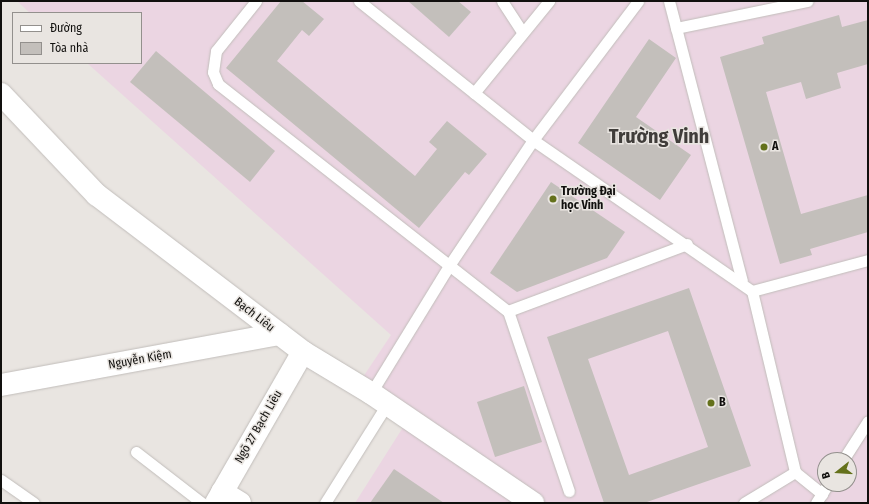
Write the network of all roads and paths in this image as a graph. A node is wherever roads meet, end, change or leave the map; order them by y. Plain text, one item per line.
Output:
1 (256, 1) edge
2 (358, 1) edge
3 (502, 1) edge
4 (549, 1) edge
5 (638, 1) edge
6 (669, 1) edge
7 (807, 1) edge
8 (676, 28) junction
9 (523, 33) junction
10 (474, 92) junction
11 (1, 94) edge
12 (533, 140) junction
13 (687, 244) junction
14 (868, 260) edge
15 (450, 264) junction
16 (742, 281) junction
17 (752, 291) junction
18 (508, 311) junction
19 (279, 334) junction
20 (303, 352) junction
21 (1, 385) edge
22 (379, 398) junction
23 (868, 421) edge
24 (136, 452) dead end
25 (848, 452) edge
26 (795, 472) junction
27 (1, 480) edge
28 (569, 492) dead end
29 (819, 498) edge
30 (226, 499) edge
31 (34, 503) edge
32 (202, 503) edge
33 (325, 503) edge
34 (533, 503) edge
35 (744, 503) edge

1 - 15 lane
2 - 10 lane
3 - 9 lane
4 - 9 lane
5 - 12 lane
6 - 8 lane
7 - 8 lane
8 - 16 lane
9 - 10 lane
10 - 12 lane
11 - 19 street, Bạch Liêu
12 - 13 lane
12 - 15 lane
13 - 16 lane
13 - 18 lane
14 - 17 lane
15 - 18 lane
15 - 22 lane
16 - 17 lane
17 - 26 lane
18 - 28 lane
19 - 20 street, Bạch Liêu
19 - 21 street, Nguyễn Kiệm
20 - 22 street, Bạch Liêu
20 - 30 street, Ngõ 27 Bạch Liêu
22 - 33 lane
22 - 34 street, Bạch Liêu
23 - 25 lane
24 - 32 lane
26 - 29 lane
26 - 35 lane
27 - 31 lane

